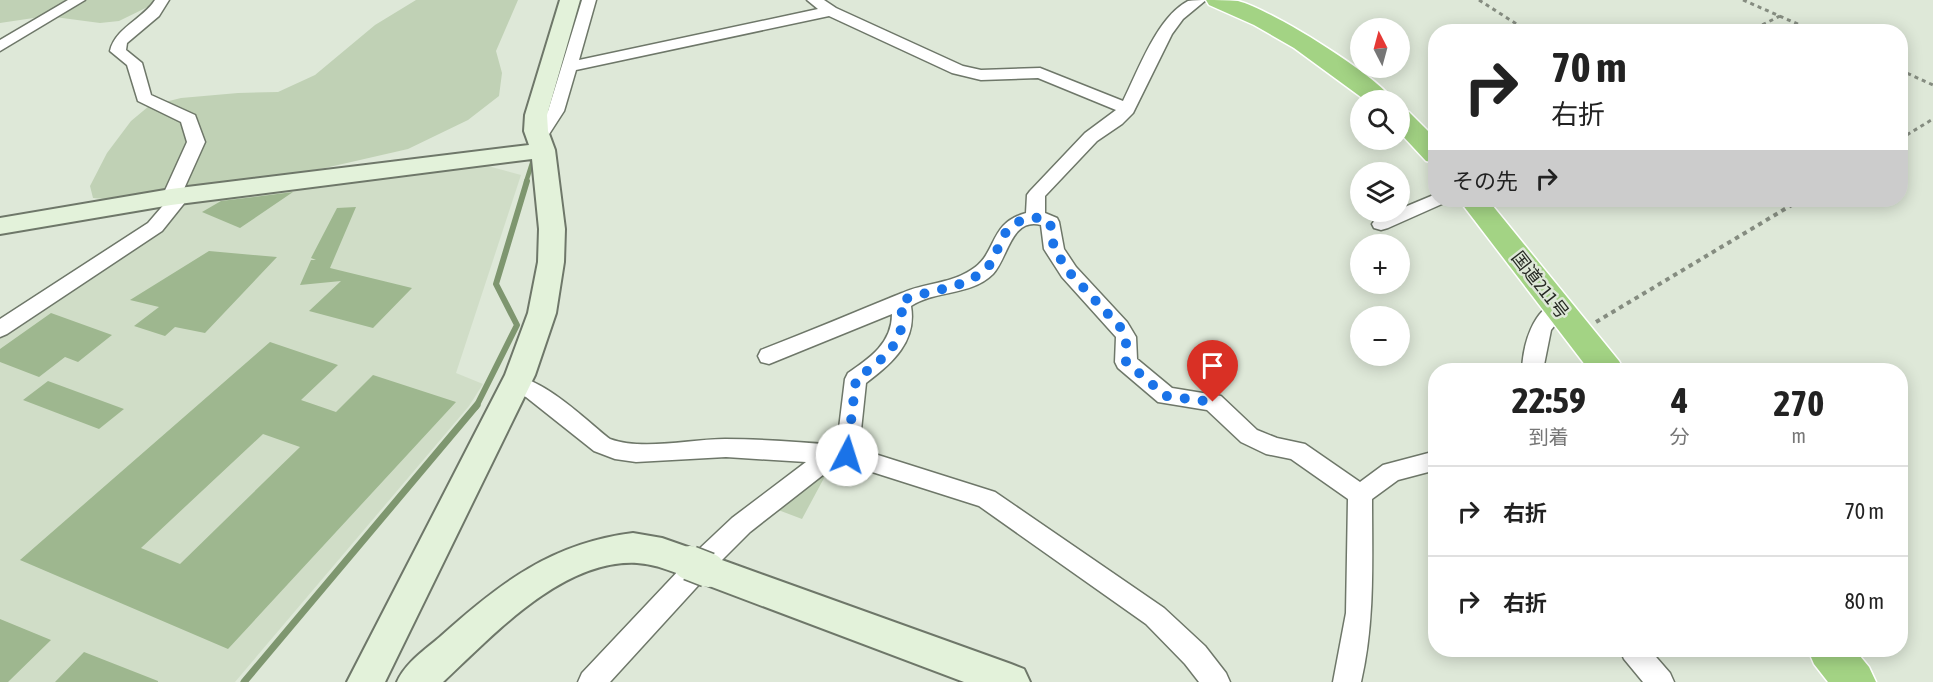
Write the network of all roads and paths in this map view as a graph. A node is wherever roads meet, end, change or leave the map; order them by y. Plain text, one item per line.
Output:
1 (78, 0) edge
2 (163, 0) edge
3 (570, 0) edge
4 (589, 0) edge
5 (814, 0) edge
6 (1199, 0) edge
7 (1217, 0) edge
8 (1479, 0) edge
9 (1743, 0) edge
10 (831, 11) junction
11 (1781, 16) junction
12 (1516, 24) edge
13 (1764, 24) edge
14 (1798, 24) edge
15 (0, 46) edge
16 (569, 67) junction
17 (1908, 74) edge
18 (1933, 85) edge
19 (1368, 90) edge
20 (1127, 109) junction
21 (1933, 119) edge
22 (1410, 128) edge
23 (1908, 134) edge
24 (541, 144) junction
25 (1428, 146) edge
26 (176, 196) junction
27 (1428, 203) edge
28 (1479, 207) edge
29 (1788, 207) edge
30 (1035, 218) junction
31 (1381, 224) dead end
32 (0, 226) edge
33 (900, 303) junction
34 (1559, 309) junction
35 (0, 329) edge
36 (1577, 334) junction
37 (768, 356) dead end
38 (1533, 363) edge
39 (1601, 363) edge
40 (516, 384) junction
41 (840, 454) junction
42 (1428, 462) edge
43 (1360, 495) junction
44 (1639, 657) edge
45 (1834, 657) edge
46 (973, 675) edge
47 (366, 682) edge
48 (416, 682) edge
49 (592, 682) edge
50 (1011, 682) edge
51 (1215, 682) edge
52 (1347, 682) edge
53 (1660, 682) edge
54 (1854, 682) edge

1 - 15 street
2 - 26 street
3 - 24 street
4 - 16 street
5 - 10 street
6 - 20 street
7 - 19 highway
8 - 12 path
9 - 11 path
10 - 16 street
10 - 20 street
11 - 13 path
11 - 14 path
16 - 24 street
17 - 18 path
20 - 30 street
21 - 23 path
22 - 25 highway
24 - 26 street
24 - 40 street
26 - 32 street
26 - 35 street
27 - 31 street
28 - 34 highway, 国道211号
29 - 36 path
30 - 33 street
30 - 43 street
33 - 37 street
33 - 41 street
34 - 36 highway, 国道211号
34 - 38 street
36 - 39 highway, 国道211号
40 - 41 street
40 - 47 street
41 - 49 street
41 - 51 street
42 - 43 street
43 - 52 street
44 - 53 street
45 - 54 highway
46 - 48 street
46 - 50 street

